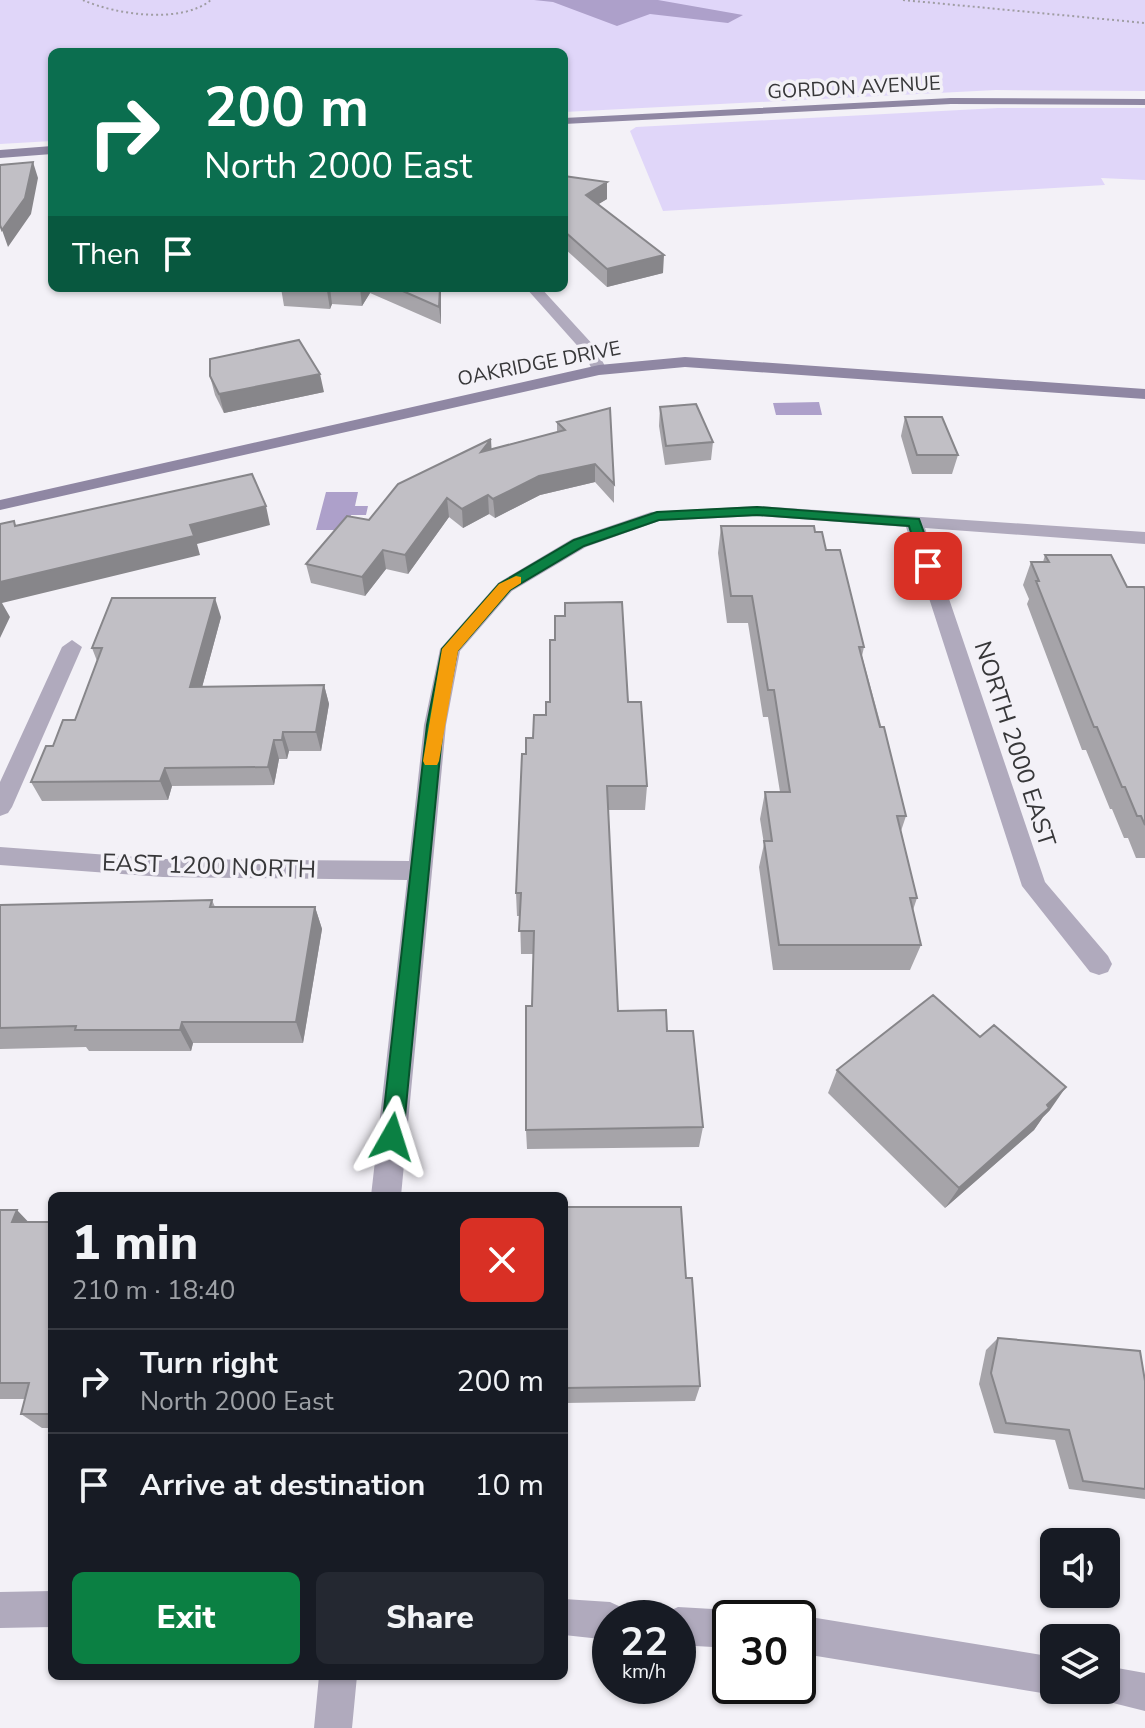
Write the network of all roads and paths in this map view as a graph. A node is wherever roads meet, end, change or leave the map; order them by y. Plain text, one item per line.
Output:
1 (83, 0) edge
2 (211, 0) edge
3 (903, 0) edge
4 (1145, 23) edge
5 (1145, 102) edge
6 (568, 121) edge
7 (48, 150) edge
8 (0, 154) edge
9 (537, 292) edge
10 (599, 370) junction
11 (1145, 394) edge
12 (0, 505) edge
13 (914, 522) junction
14 (1145, 538) edge
15 (72, 647) dead end
16 (0, 807) edge
17 (0, 856) edge
18 (419, 871) junction
19 (1099, 964) dead end
20 (386, 1192) edge
21 (48, 1609) edge
22 (0, 1610) edge
23 (568, 1617) edge
24 (592, 1619) edge
25 (816, 1637) edge
26 (1040, 1674) edge
27 (338, 1680) edge
28 (1120, 1688) edge
29 (1145, 1692) edge
30 (333, 1728) edge

1 - 2 path
3 - 4 path
5 - 6 street, GORDON AVENUE
7 - 8 street
9 - 10 street
10 - 11 street, OAKRIDGE DRIVE
10 - 12 street, OAKRIDGE DRIVE
13 - 14 street
13 - 18 street
13 - 19 street, NORTH 2000 EAST
15 - 16 street
17 - 18 street, EAST 1200 NORTH
18 - 20 street
21 - 22 street
23 - 24 street
25 - 26 street
27 - 30 street
28 - 29 street

